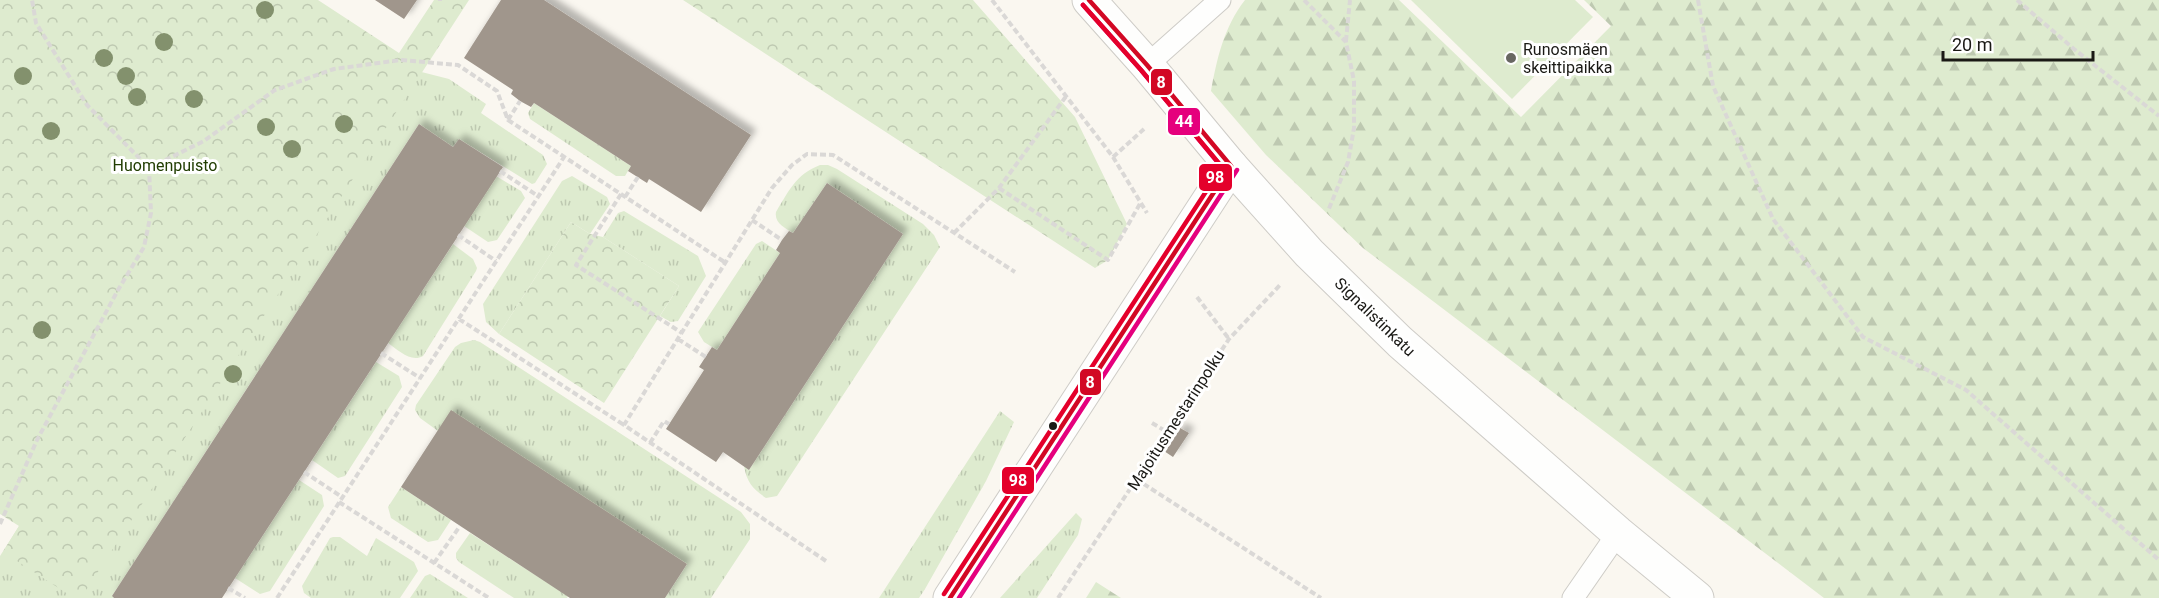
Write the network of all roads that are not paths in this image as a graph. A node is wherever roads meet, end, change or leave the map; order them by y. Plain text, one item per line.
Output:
1 (1089, 0) edge
2 (1220, 0) edge
3 (1147, 65) junction
4 (1231, 166) junction
5 (1618, 533) junction
6 (951, 598) edge
7 (1573, 598) edge
8 (1697, 598) edge

1 - 3 street, Signalistinkatu
2 - 3 lane
3 - 4 street, Signalistinkatu
4 - 5 street, Signalistinkatu
4 - 6 street
5 - 7 lane
5 - 8 street, Signalistinkatu

